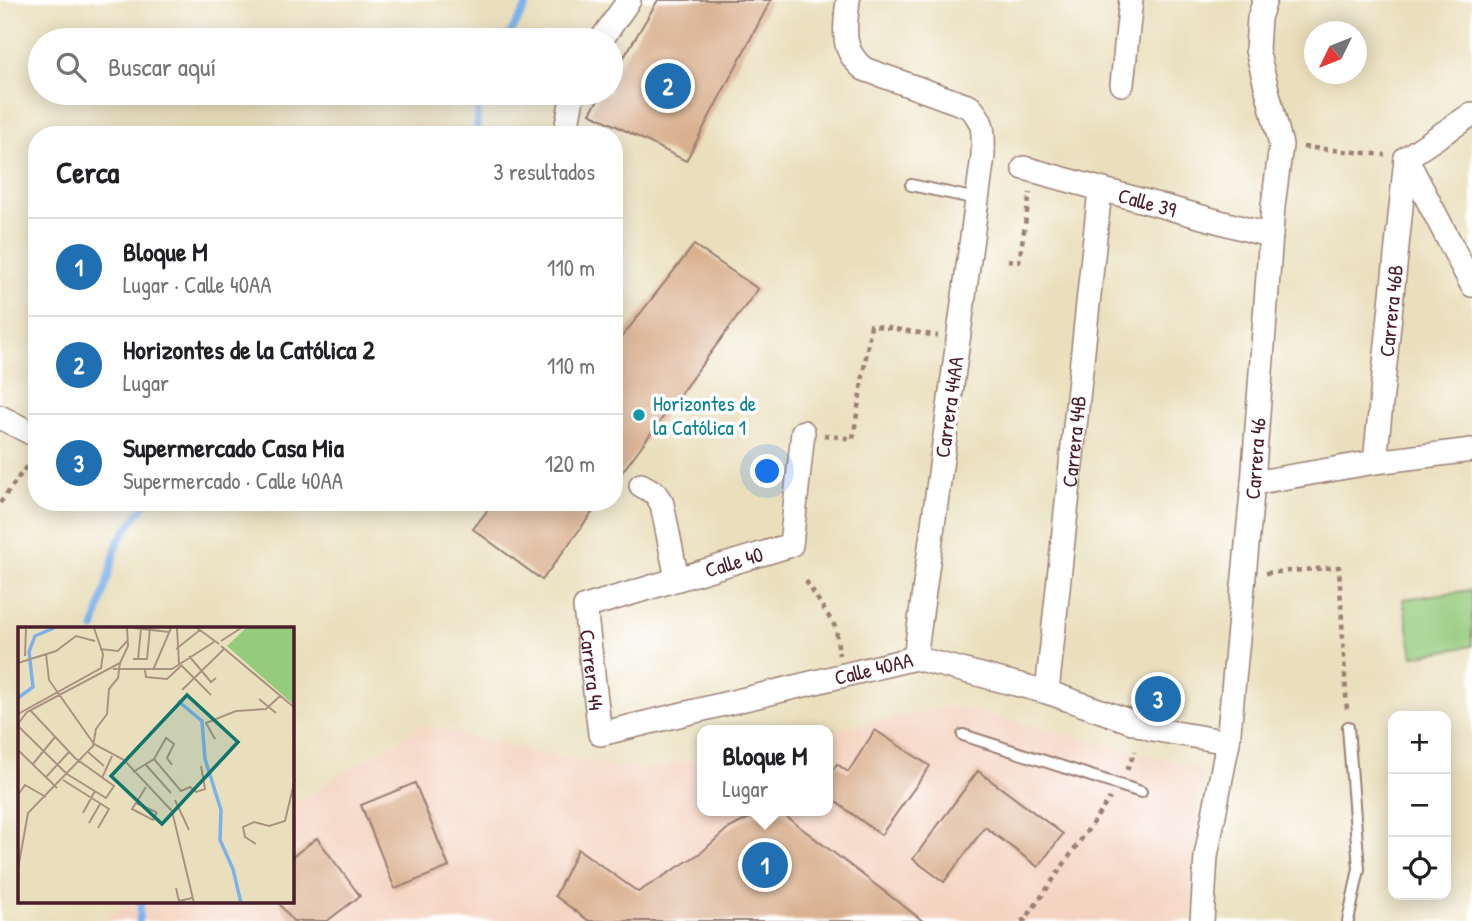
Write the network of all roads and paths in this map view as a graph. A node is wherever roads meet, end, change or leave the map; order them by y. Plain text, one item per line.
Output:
1 (629, 0) edge
2 (848, 0) edge
3 (1131, 0) edge
4 (1265, 0) edge
5 (609, 28) edge
6 (1122, 84) dead end
7 (571, 105) edge
8 (1472, 114) edge
9 (567, 126) edge
10 (1281, 145) junction
11 (1406, 158) junction
12 (1028, 169) joint
13 (911, 185) dead end
14 (1100, 190) junction
15 (977, 199) junction
16 (1271, 236) junction
17 (1008, 260) dead end
18 (1472, 285) edge
19 (958, 339) junction
20 (0, 417) edge
21 (28, 431) edge
22 (803, 432) joint
23 (1472, 450) edge
24 (1375, 462) junction
25 (28, 464) edge
26 (1253, 483) junction
27 (641, 485) dead end
28 (0, 503) edge
29 (1244, 575) junction
30 (677, 579) junction
31 (806, 581) dead end
32 (585, 607) joint
33 (915, 658) junction
34 (842, 676) junction
35 (1047, 692) junction
36 (1348, 727) joint
37 (600, 734) joint
38 (963, 735) dead end
39 (1228, 742) junction
40 (1135, 751) dead end
41 (1121, 785) junction
42 (1141, 792) dead end
43 (1021, 921) edge
44 (1202, 921) edge
45 (1348, 921) edge

1 - 5 street
2 - 15 street, Carrera 44AA
3 - 6 street
4 - 10 street, Carrera 46
7 - 9 street
8 - 11 street
10 - 11 path
10 - 16 street, Carrera 46
11 - 18 street
11 - 24 street, Carrera 46B
12 - 14 street, Calle 39
12 - 17 path
13 - 15 lane
14 - 16 street, Calle 39
14 - 35 street, Carrera 44B
15 - 19 street, Carrera 44AA
16 - 26 street, Carrera 46
19 - 22 path
19 - 33 street, Carrera 44AA
20 - 21 street
22 - 30 street, Calle 40
23 - 24 street
24 - 26 street
25 - 28 path
26 - 29 street, Carrera 46
27 - 30 street, Calle 40
29 - 36 path
29 - 39 street, Carrera 46
30 - 32 street, Calle 40
31 - 34 path
32 - 37 street, Carrera 44
33 - 34 street, Calle 40AA
33 - 35 street, Calle 40AA
34 - 37 street, Calle 40AA
35 - 39 street, Calle 40AA
36 - 45 lane
38 - 41 lane
39 - 44 street, Carrera 46
40 - 41 path
41 - 42 lane
41 - 43 path

